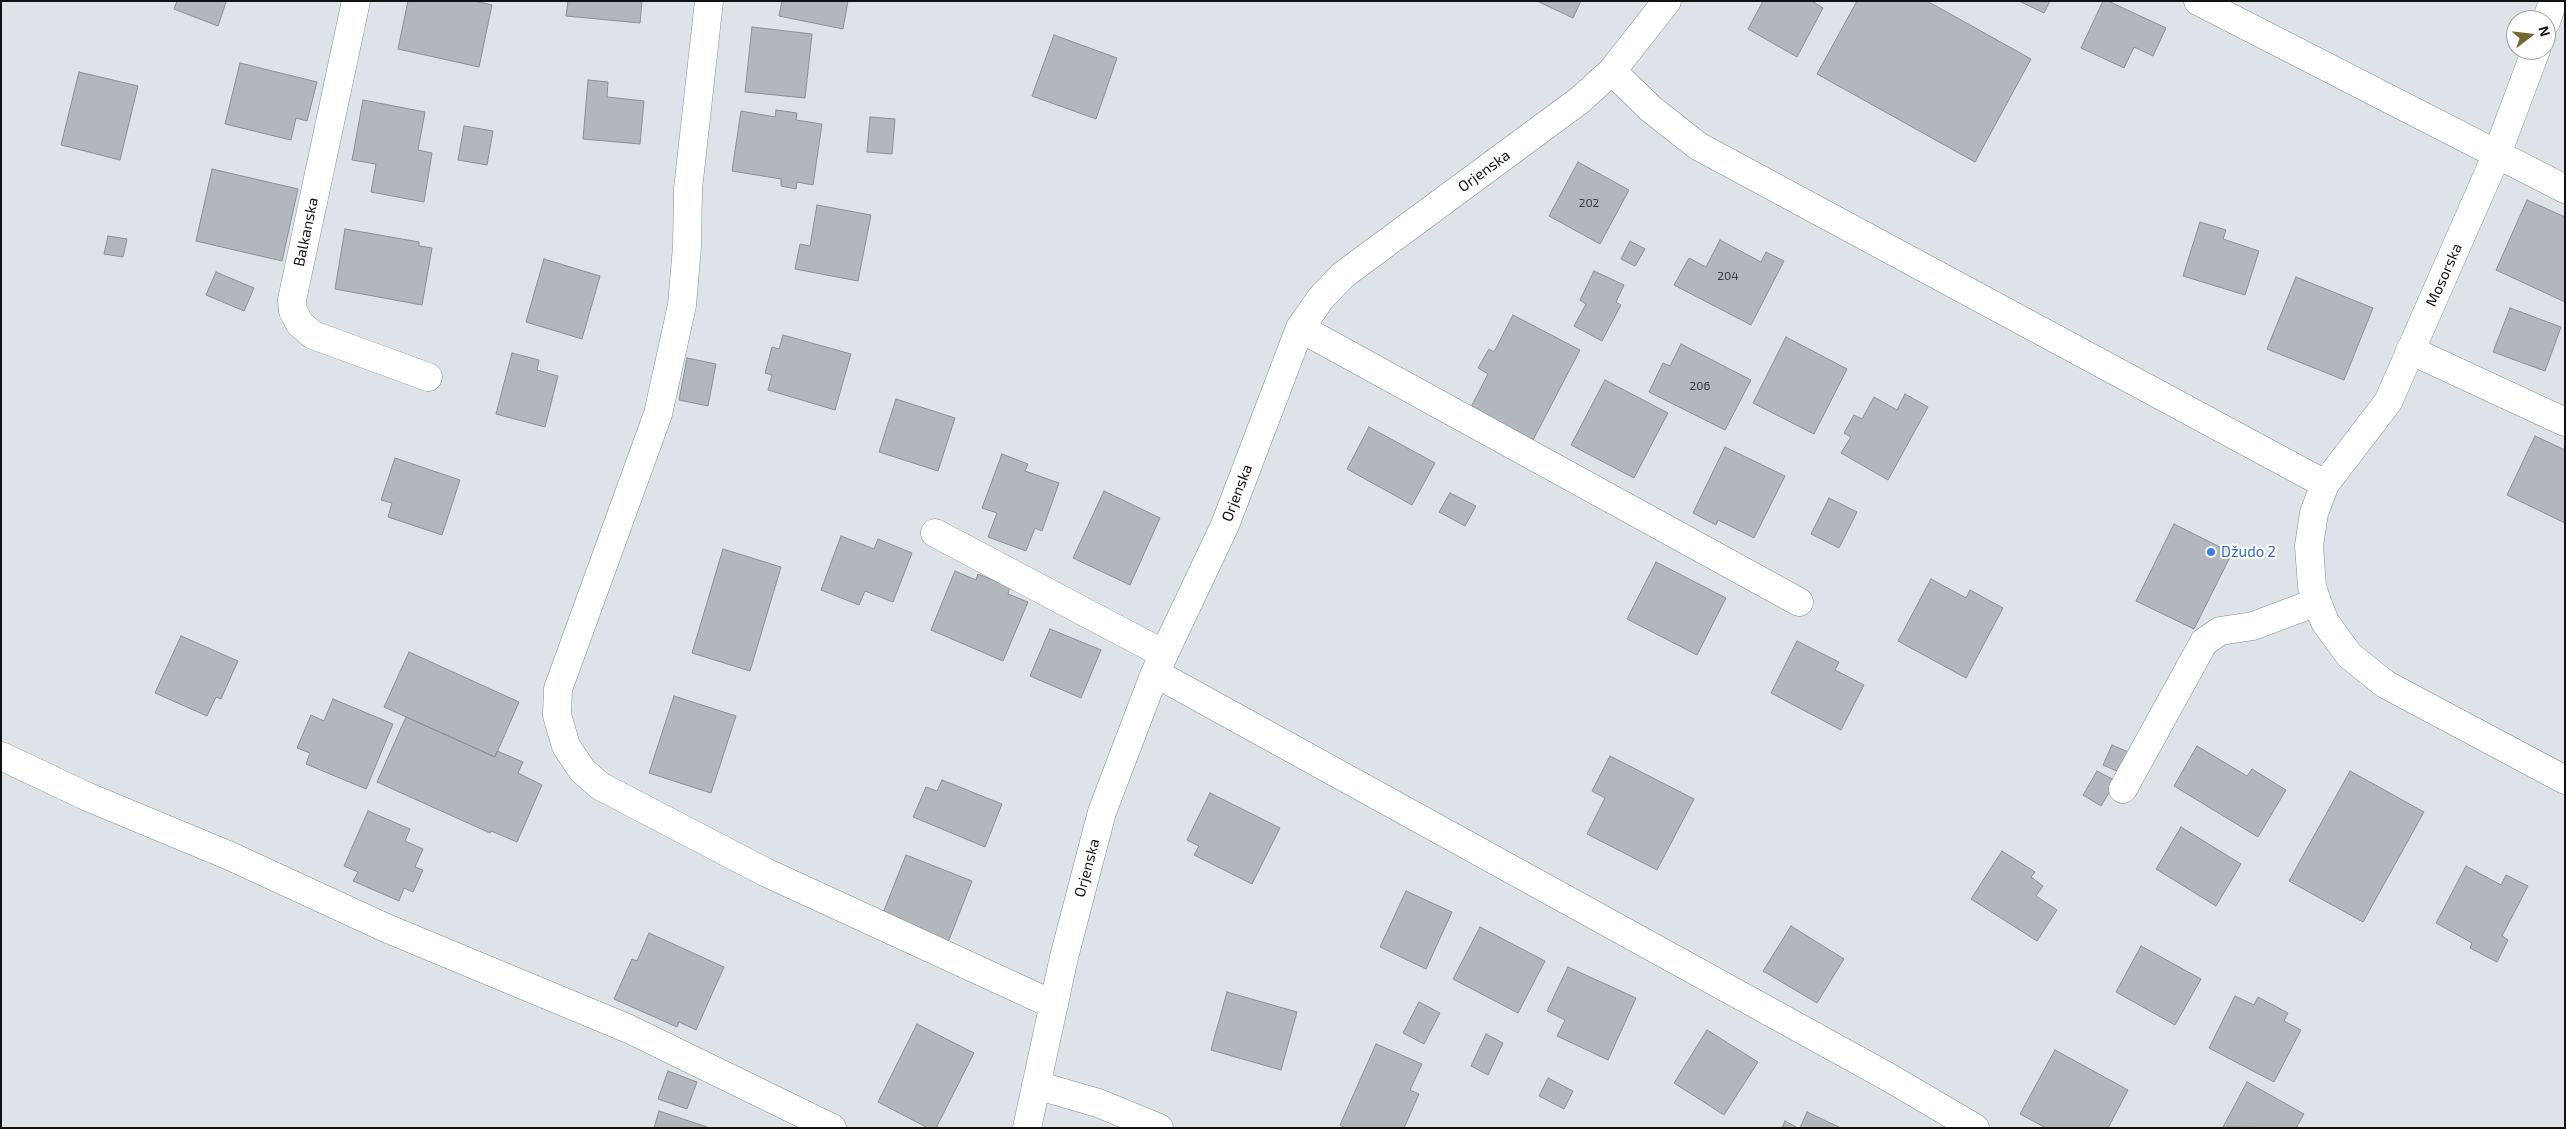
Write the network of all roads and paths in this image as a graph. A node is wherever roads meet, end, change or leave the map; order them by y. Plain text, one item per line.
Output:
1 (356, 1) edge
2 (709, 1) edge
3 (1667, 1) edge
4 (2198, 1) edge
5 (2532, 60) edge
6 (1612, 71) junction
7 (2498, 154) junction
8 (2565, 189) edge
9 (1300, 328) junction
10 (2410, 350) junction
11 (428, 377) dead end
12 (2565, 422) edge
13 (2325, 484) junction
14 (935, 533) dead end
15 (1799, 602) dead end
16 (2317, 602) junction
17 (1159, 663) junction
18 (1, 756) edge
19 (2565, 780) edge
20 (2123, 789) dead end
21 (1054, 1005) junction
22 (1036, 1085) junction
23 (832, 1128) edge
24 (1027, 1128) edge
25 (1159, 1128) edge
26 (1975, 1128) edge

1 - 11 street, Balkanska
2 - 21 street
3 - 6 street, Orjenska
4 - 7 street
5 - 7 street, Mosorska
6 - 9 street, Orjenska
6 - 13 street
7 - 8 street
7 - 10 street, Mosorska
9 - 15 street
9 - 17 street, Orjenska
10 - 12 street
10 - 13 street, Mosorska
13 - 16 street, Mosorska
14 - 17 street
16 - 19 street, Mosorska
16 - 20 street
17 - 21 street, Orjenska
17 - 26 street
18 - 23 street
21 - 22 street, Orjenska
22 - 24 street, Orjenska
22 - 25 street

